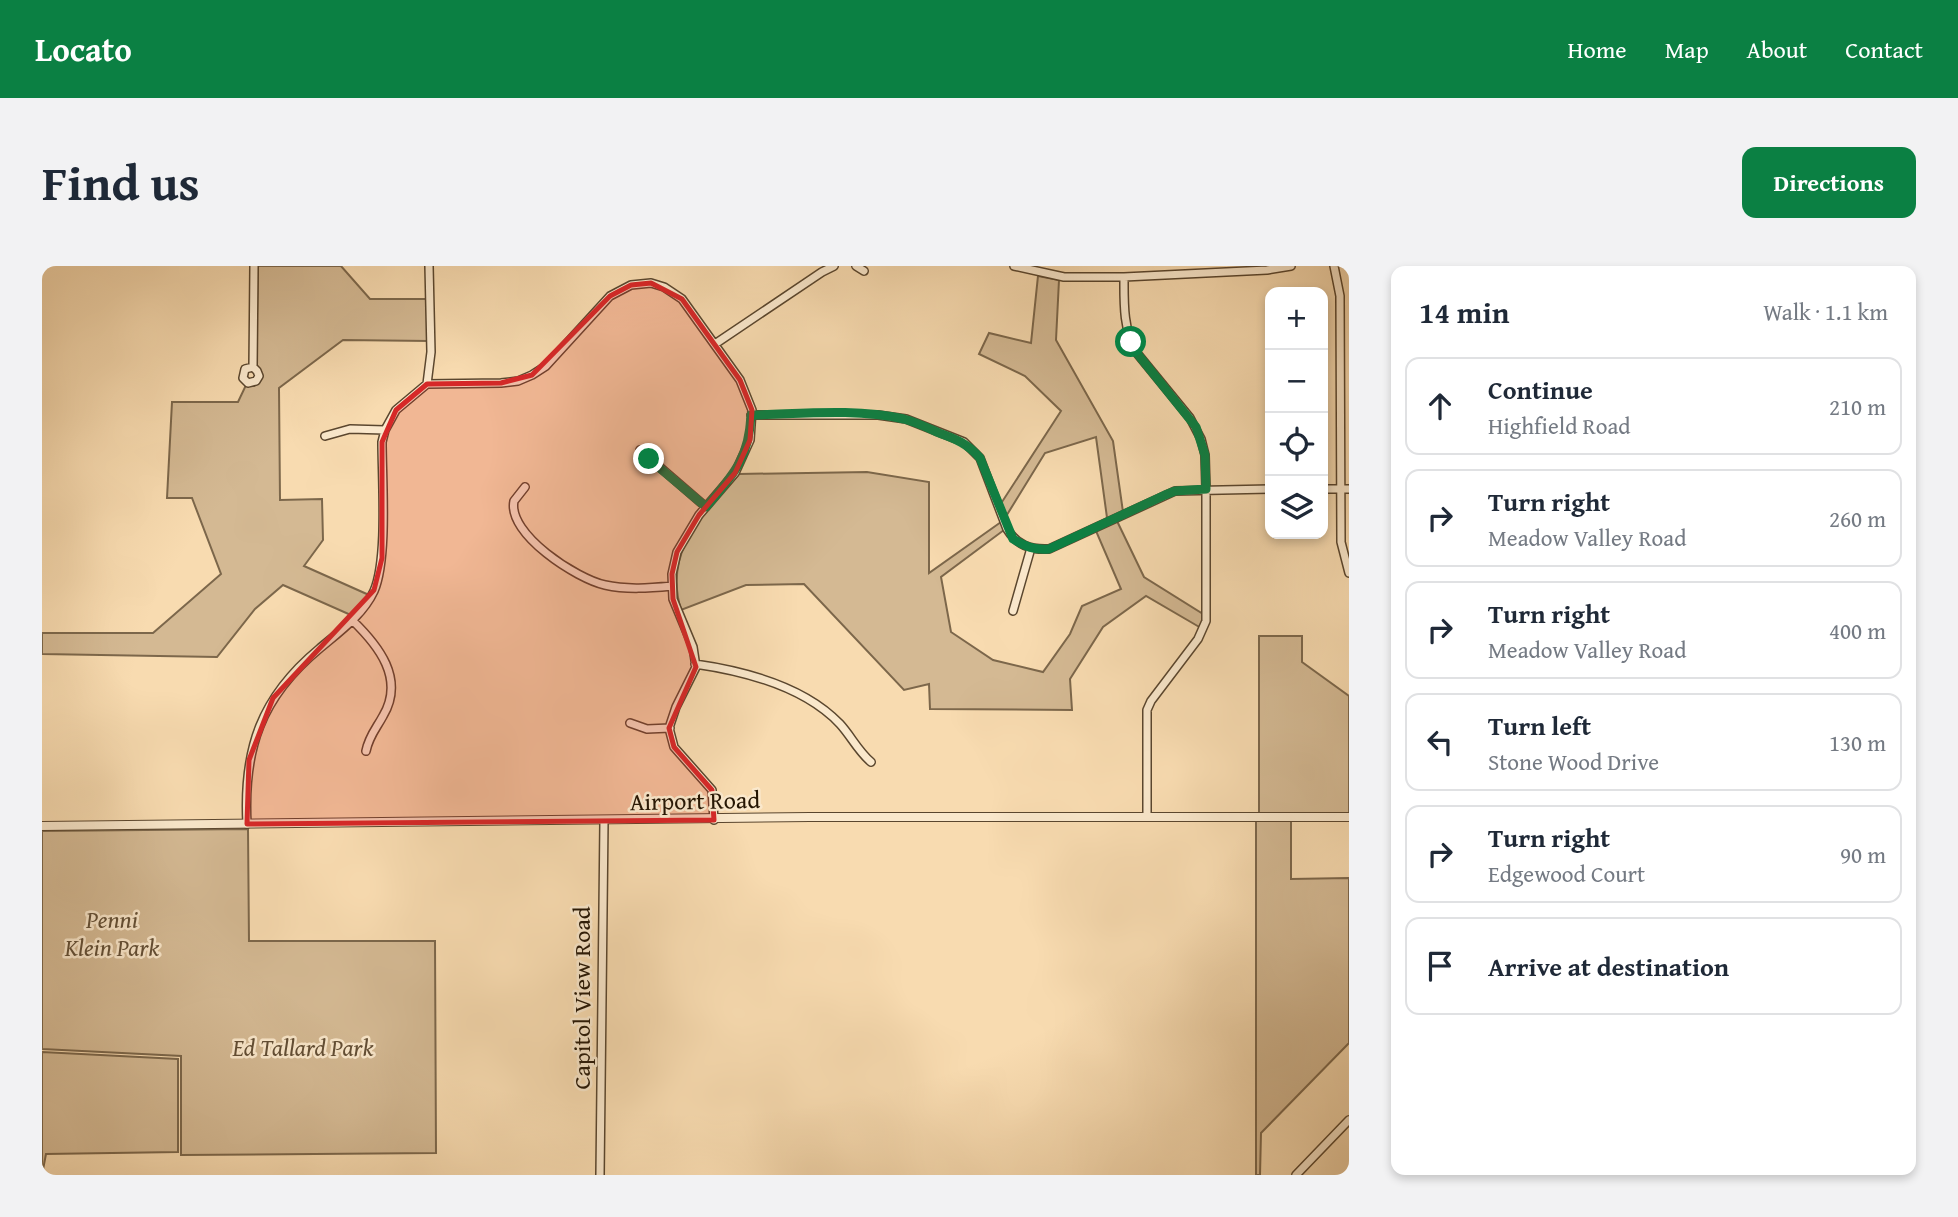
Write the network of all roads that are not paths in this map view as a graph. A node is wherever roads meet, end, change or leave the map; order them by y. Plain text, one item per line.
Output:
1 (254, 266) edge
2 (429, 266) edge
3 (834, 266) edge
4 (856, 266) edge
5 (1014, 266) edge
6 (1291, 266) edge
7 (1334, 266) edge
8 (1247, 268) edge
9 (864, 271) dead end
10 (1124, 277) junction
11 (715, 344) junction
12 (253, 368) dead end
13 (427, 384) junction
14 (751, 415) junction
15 (384, 430) junction
16 (326, 436) dead end
17 (640, 450) dead end
18 (525, 487) dead end
19 (1206, 489) junction
20 (1265, 489) edge
21 (1345, 489) edge
22 (706, 507) junction
23 (1031, 548) junction
24 (1349, 573) edge
25 (672, 586) junction
26 (1013, 611) dead end
27 (352, 620) junction
28 (695, 664) junction
29 (630, 723) dead end
30 (670, 728) junction
31 (366, 751) dead end
32 (871, 762) dead end
33 (1147, 817) junction
34 (1349, 817) edge
35 (713, 820) junction
36 (604, 821) junction
37 (247, 824) junction
38 (42, 826) edge
39 (1349, 1120) edge
40 (600, 1175) edge
41 (1296, 1175) edge

1 - 12 street
2 - 13 street
3 - 11 street
4 - 9 street
5 - 10 street
6 - 8 street
7 - 21 street
8 - 10 street
10 - 19 street
11 - 13 street
11 - 14 street
13 - 15 street
14 - 22 street
14 - 23 street
15 - 16 street
15 - 27 street
17 - 22 street
18 - 25 street
19 - 20 street
19 - 23 street
19 - 33 street
21 - 24 street
22 - 25 street
23 - 26 street
25 - 28 street
27 - 31 street
27 - 37 street
28 - 30 street
28 - 32 street
29 - 30 street
30 - 35 street
33 - 34 street, Airport Road
33 - 35 street, Airport Road
35 - 36 street, Airport Road
36 - 37 street, Airport Road
36 - 40 street, Capitol View Road
37 - 38 street, Airport Road
39 - 41 street

